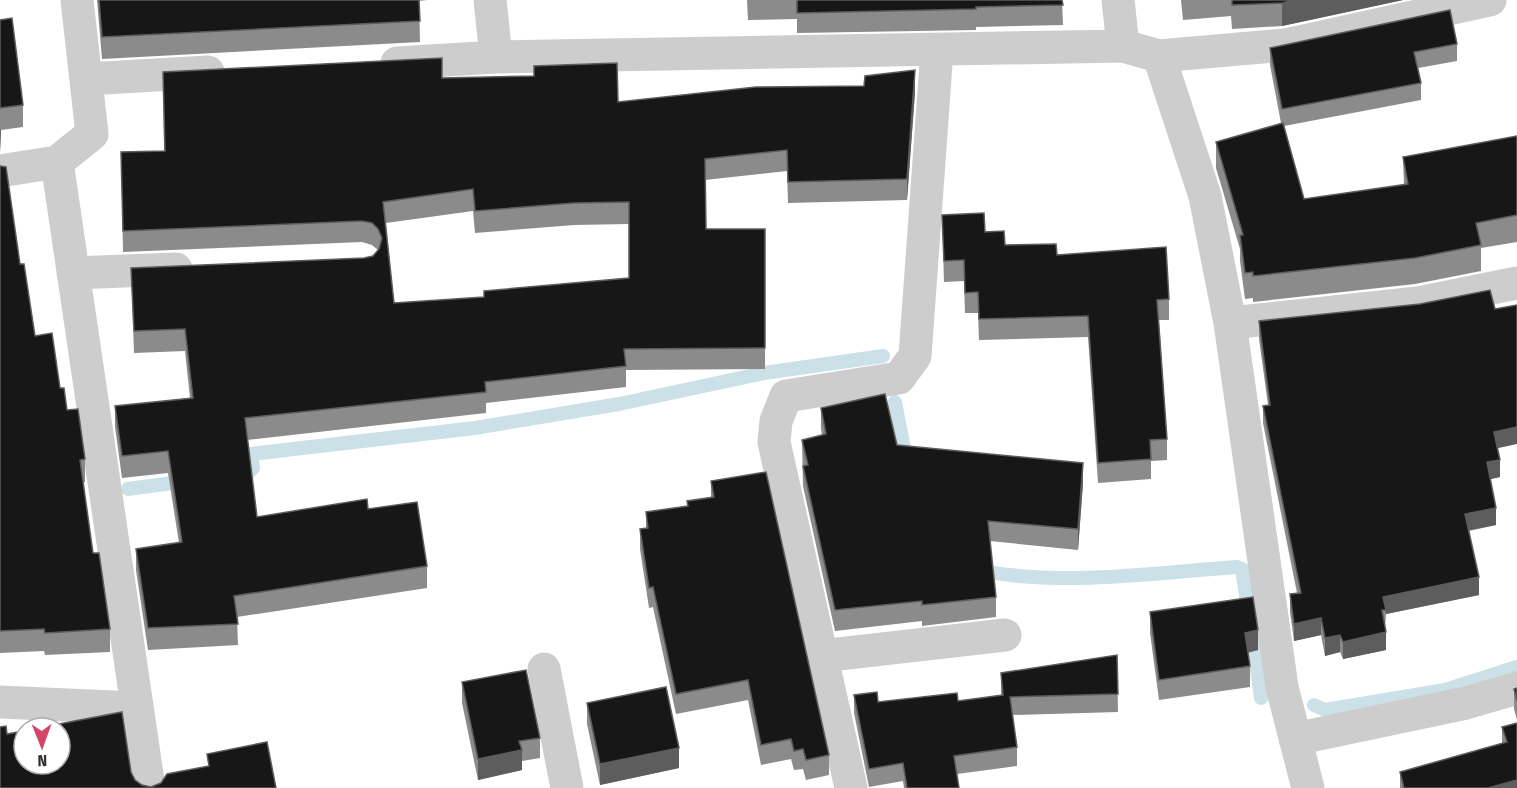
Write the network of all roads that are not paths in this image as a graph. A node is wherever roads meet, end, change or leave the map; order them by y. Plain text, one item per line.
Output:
1 (77, 0) edge
2 (490, 0) edge
3 (1118, 0) edge
4 (1490, 0) edge
5 (1123, 46) junction
6 (937, 50) junction
7 (1159, 56) junction
8 (496, 57) junction
9 (368, 64) edge
10 (239, 71) edge
11 (87, 79) junction
12 (57, 162) junction
13 (0, 171) edge
14 (201, 268) edge
15 (73, 273) junction
16 (1517, 283) edge
17 (1230, 323) junction
18 (1005, 635) dead end
19 (821, 656) junction
20 (544, 669) dead end
21 (1517, 688) edge
22 (0, 702) edge
23 (136, 708) junction
24 (1295, 739) junction
25 (149, 788) edge
26 (567, 788) edge
27 (851, 788) edge
28 (1308, 788) edge

1 - 11 street
2 - 8 street
3 - 5 street
4 - 7 street
5 - 6 street
5 - 7 street
6 - 8 street
6 - 19 street
7 - 17 street
8 - 9 street
10 - 11 street
11 - 12 street
12 - 13 street
12 - 15 street
14 - 15 street
15 - 23 street
16 - 17 street
17 - 24 street
18 - 19 street
19 - 27 street
20 - 26 street
21 - 24 street
22 - 23 street
23 - 25 street
24 - 28 street

